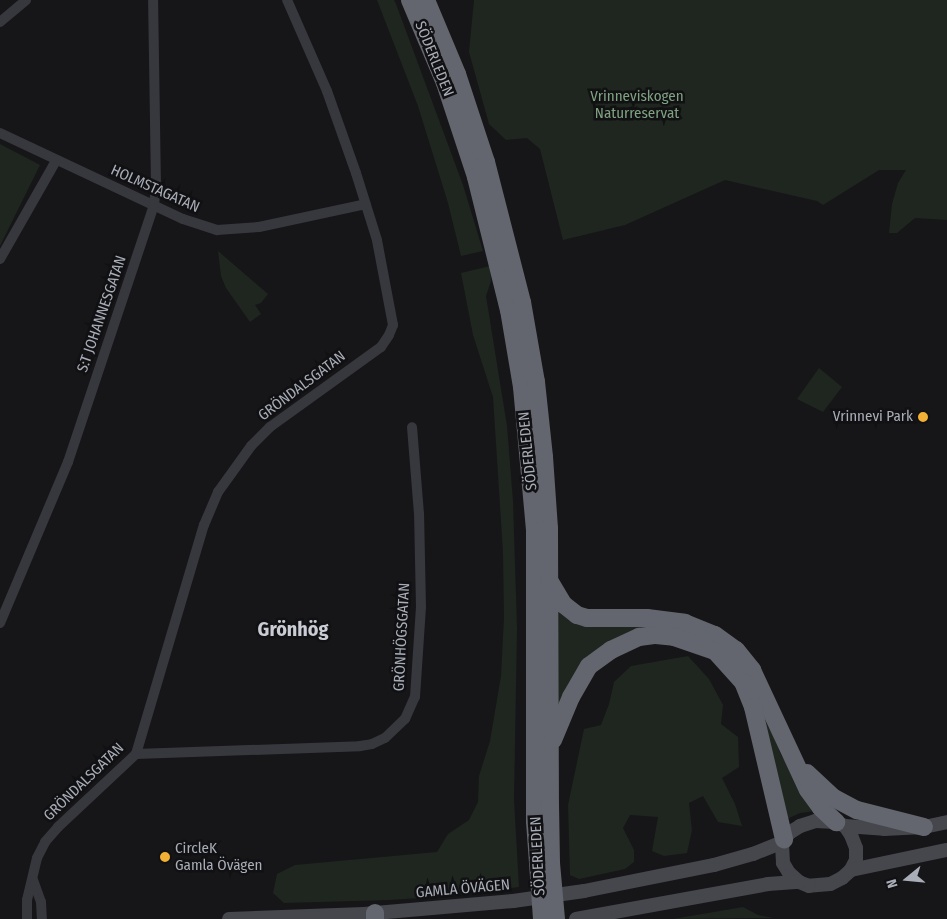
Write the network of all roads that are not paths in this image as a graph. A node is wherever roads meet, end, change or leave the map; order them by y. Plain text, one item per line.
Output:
1 (26, 0) edge
2 (153, 0) edge
3 (286, 0) edge
4 (410, 0) edge
5 (426, 0) edge
6 (0, 22) edge
7 (0, 133) edge
8 (56, 161) junction
9 (366, 204) junction
10 (154, 205) junction
11 (0, 259) edge
12 (412, 427) dead end
13 (550, 582) junction
14 (0, 623) edge
15 (550, 748) junction
16 (136, 754) junction
17 (793, 758) junction
18 (947, 822) edge
19 (840, 824) junction
20 (924, 827) junction
21 (783, 840) junction
22 (947, 850) edge
23 (851, 870) junction
24 (33, 880) junction
25 (799, 882) junction
26 (369, 916) edge
27 (582, 918) edge
28 (27, 919) edge
29 (42, 919) edge
30 (229, 919) edge
31 (542, 919) edge
32 (556, 919) edge

1 - 6 street
2 - 10 street, S:T JOHANNESGATAN
3 - 9 street, GRÖNDALSGATAN
4 - 31 highway, SÖDERLEDEN
5 - 13 highway, SÖDERLEDEN
7 - 8 street, HOLMSTAGATAN
8 - 10 street, HOLMSTAGATAN
8 - 11 street
9 - 10 street, HOLMSTAGATAN
9 - 16 street, GRÖNDALSGATAN
10 - 14 street, S:T JOHANNESGATAN
12 - 16 street, GRÖNHÖGSGATAN
13 - 15 highway, SÖDERLEDEN
13 - 17 highway
15 - 21 highway
15 - 32 highway, SÖDERLEDEN
16 - 24 street, GRÖNDALSGATAN
17 - 19 highway
17 - 20 highway
18 - 20 main road
19 - 20 main road
19 - 21 main road
19 - 23 main road
21 - 25 main road
21 - 26 main road, GAMLA ÖVÄGEN
22 - 23 main road
23 - 25 main road
24 - 28 street, GRÖNDALSGATAN
24 - 29 street
25 - 27 main road
26 - 30 main road, GAMLA ÖVÄGEN

